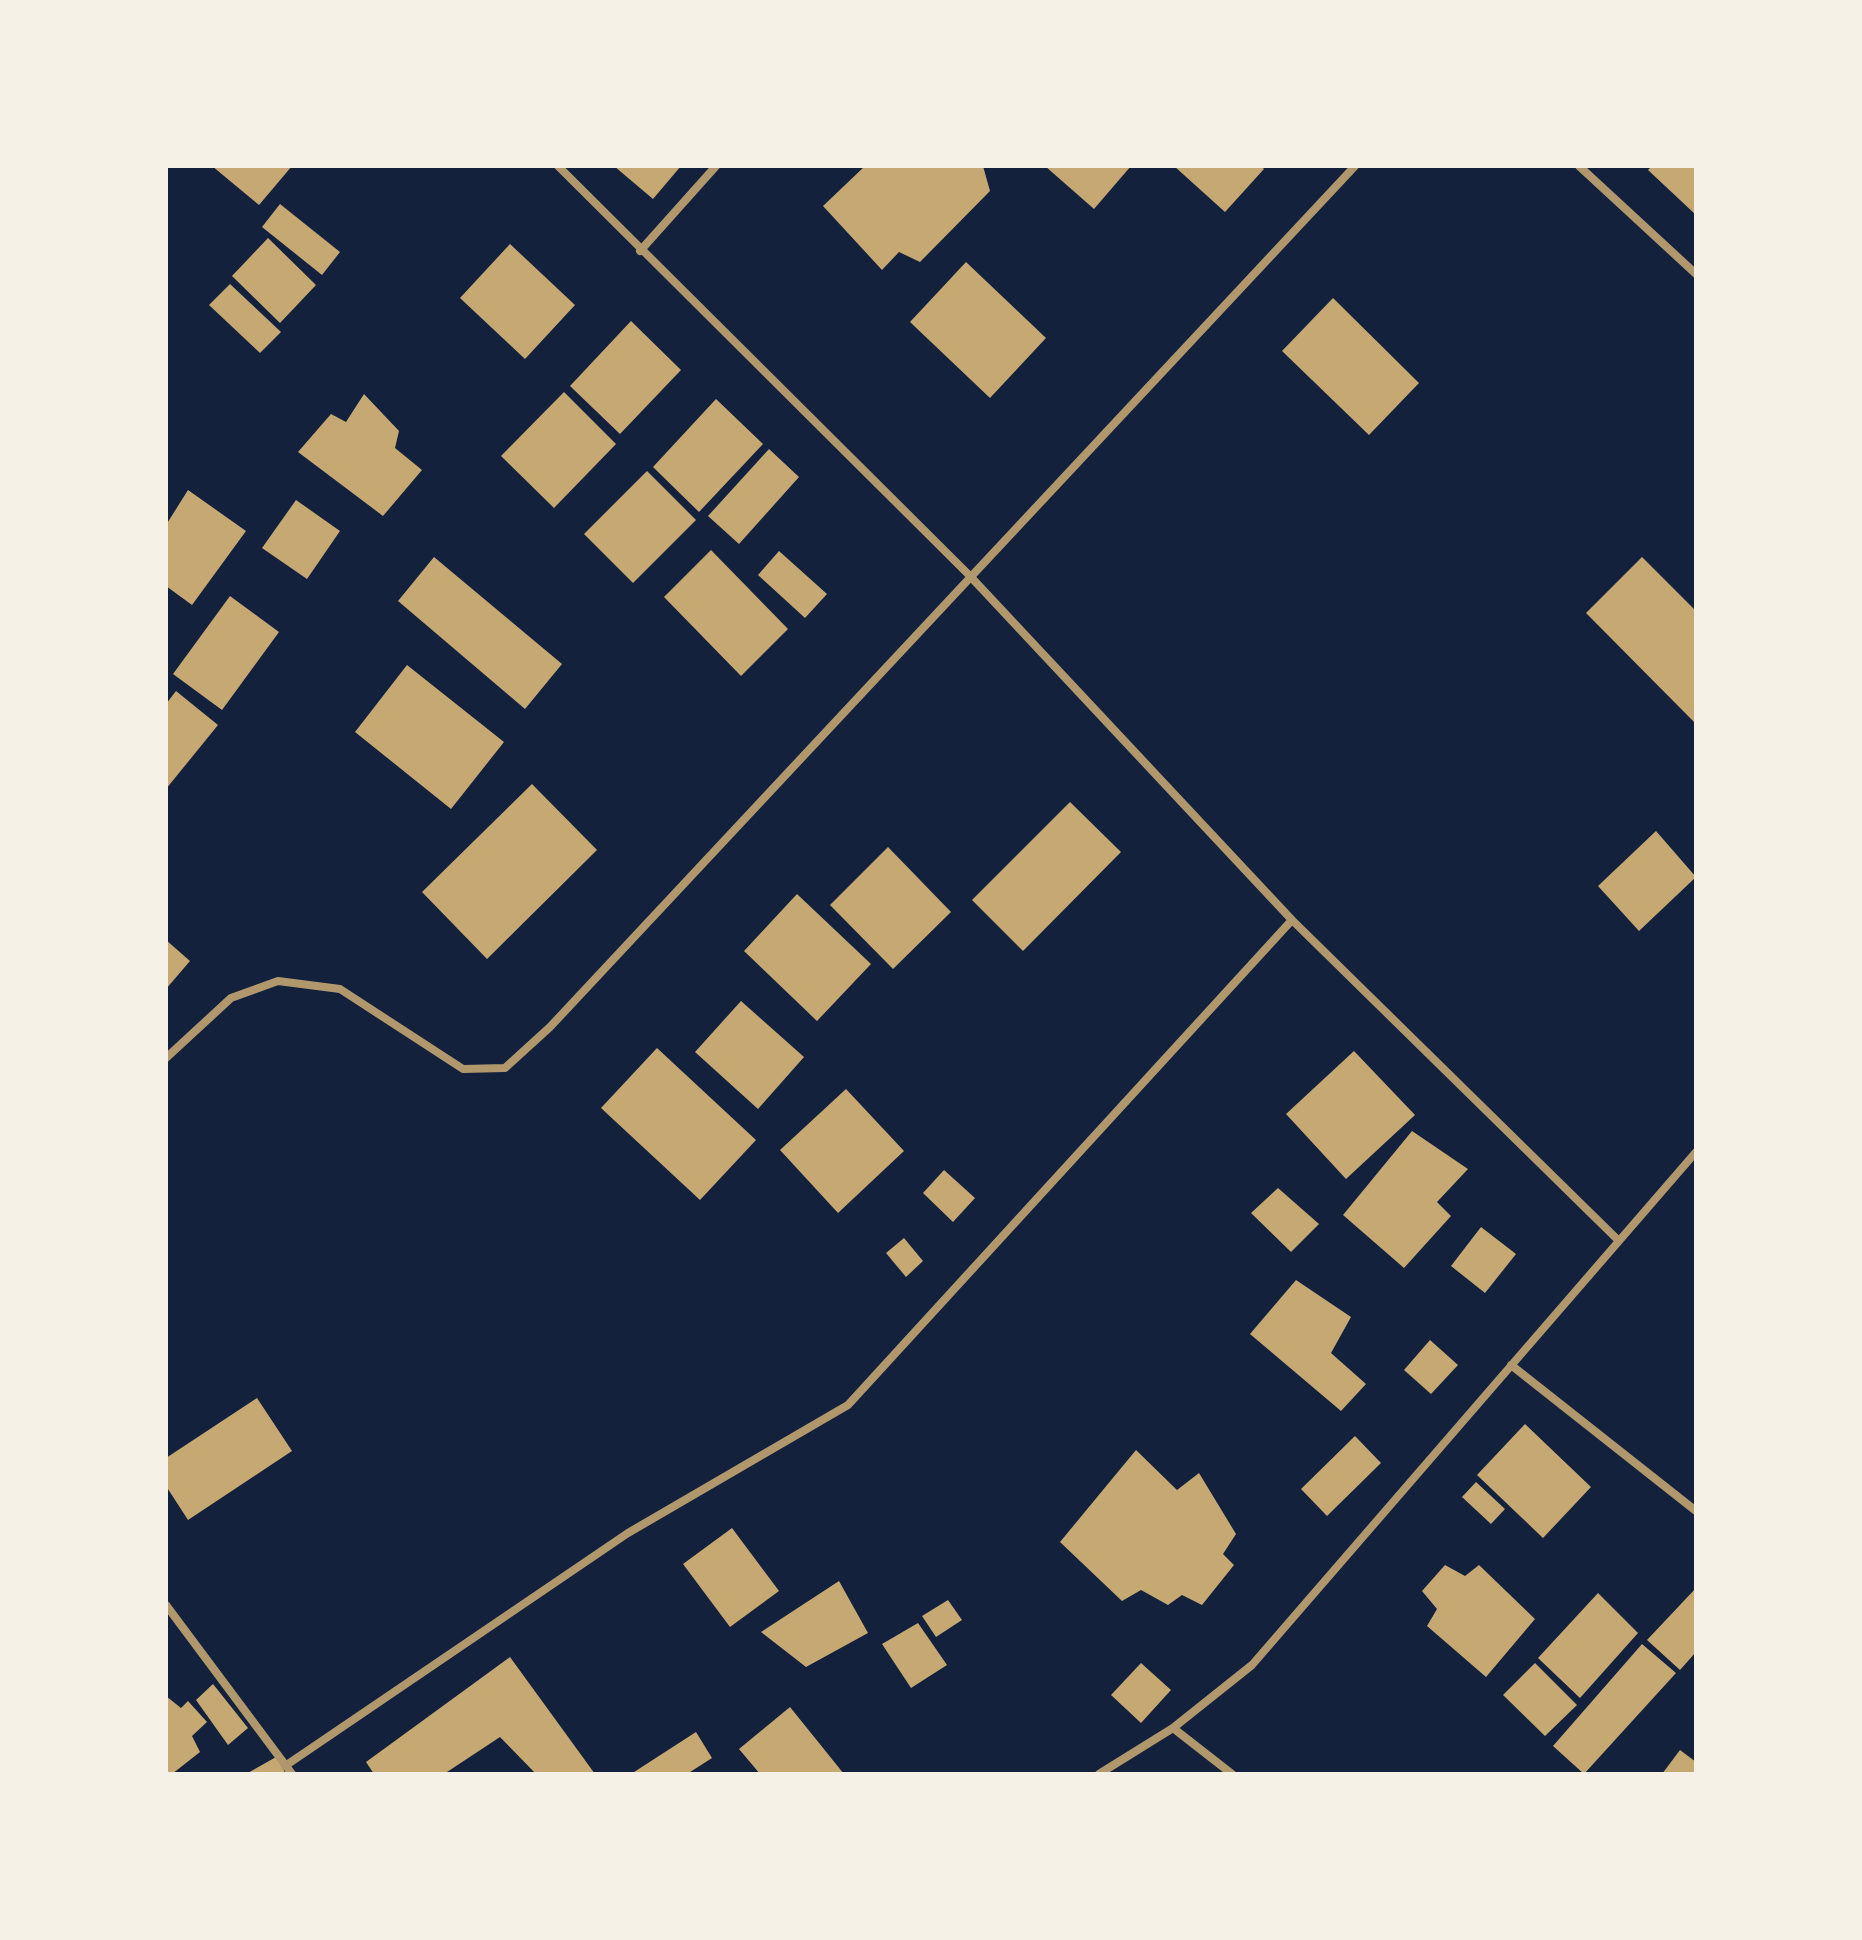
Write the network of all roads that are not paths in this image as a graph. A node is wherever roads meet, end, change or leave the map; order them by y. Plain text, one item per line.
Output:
1 (558, 166) edge
2 (716, 166) edge
3 (1355, 166) edge
4 (1579, 166) edge
5 (640, 251) junction
6 (1696, 274) edge
7 (969, 575) junction
8 (1292, 920) junction
9 (166, 1058) edge
10 (1696, 1152) edge
11 (1619, 1241) junction
12 (1511, 1365) junction
13 (1696, 1511) edge
14 (166, 1605) edge
15 (1173, 1728) junction
16 (285, 1766) junction
17 (292, 1774) edge
18 (1099, 1774) edge
19 (1232, 1774) edge

1 - 5 street
2 - 5 street
3 - 7 street
4 - 6 street
5 - 7 street
7 - 8 street
7 - 9 street
8 - 11 street
8 - 16 street
10 - 11 street
11 - 12 street
12 - 13 street
12 - 15 street
14 - 16 street
15 - 18 street
15 - 19 street
16 - 17 street

